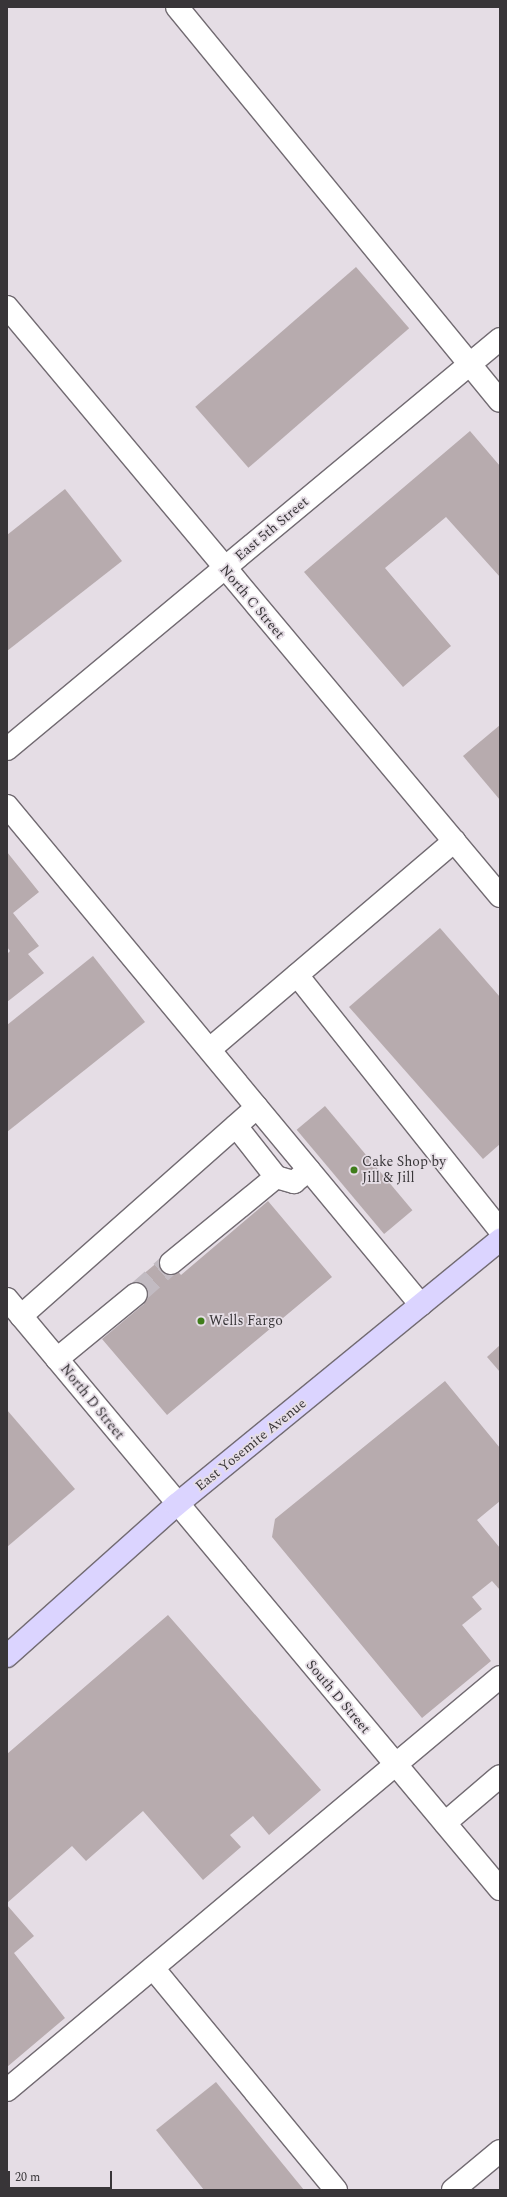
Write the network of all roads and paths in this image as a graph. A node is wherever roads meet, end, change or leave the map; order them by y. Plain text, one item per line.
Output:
1 (177, 7) edge
2 (7, 307) edge
3 (500, 339) edge
4 (470, 364) junction
5 (500, 401) edge
6 (224, 569) junction
7 (7, 749) edge
8 (7, 806) edge
9 (454, 841) junction
10 (500, 896) edge
11 (297, 975) junction
12 (210, 1049) junction
13 (257, 1107) junction
14 (236, 1126) junction
15 (309, 1170) junction
16 (276, 1177) junction
17 (500, 1230) edge
18 (500, 1240) edge
19 (177, 1261) tunnel mouth
20 (134, 1298) tunnel mouth
21 (7, 1299) edge
22 (421, 1305) junction
23 (21, 1316) junction
24 (57, 1359) junction
25 (176, 1505) junction
26 (7, 1656) edge
27 (500, 1677) edge
28 (396, 1766) junction
29 (500, 1776) edge
30 (445, 1822) junction
31 (500, 1889) edge
32 (153, 1968) junction
33 (7, 2090) edge
34 (500, 2151) edge
35 (336, 2190) edge
36 (453, 2190) edge

1 - 4 street
2 - 6 street, North C Street
3 - 4 street, East 5th Street
4 - 5 street
4 - 6 street, East 5th Street
6 - 7 street, East 5th Street
6 - 9 street, North C Street
8 - 12 street
9 - 10 street, North C Street
9 - 11 street
11 - 12 street
11 - 17 street
12 - 13 street
13 - 14 street
13 - 15 street
14 - 16 street
14 - 23 street
15 - 16 street
15 - 22 street
16 - 19 street
18 - 22 main road, East Yosemite Avenue
20 - 24 street
21 - 23 street, North D Street
22 - 25 main road, East Yosemite Avenue
23 - 24 street, North D Street
24 - 25 street, North D Street
25 - 26 main road, East Yosemite Avenue
25 - 28 street, South D Street
27 - 28 street
28 - 30 street, South D Street
28 - 32 street
29 - 30 street
30 - 31 street, South D Street
32 - 33 street
32 - 35 street
34 - 36 street

